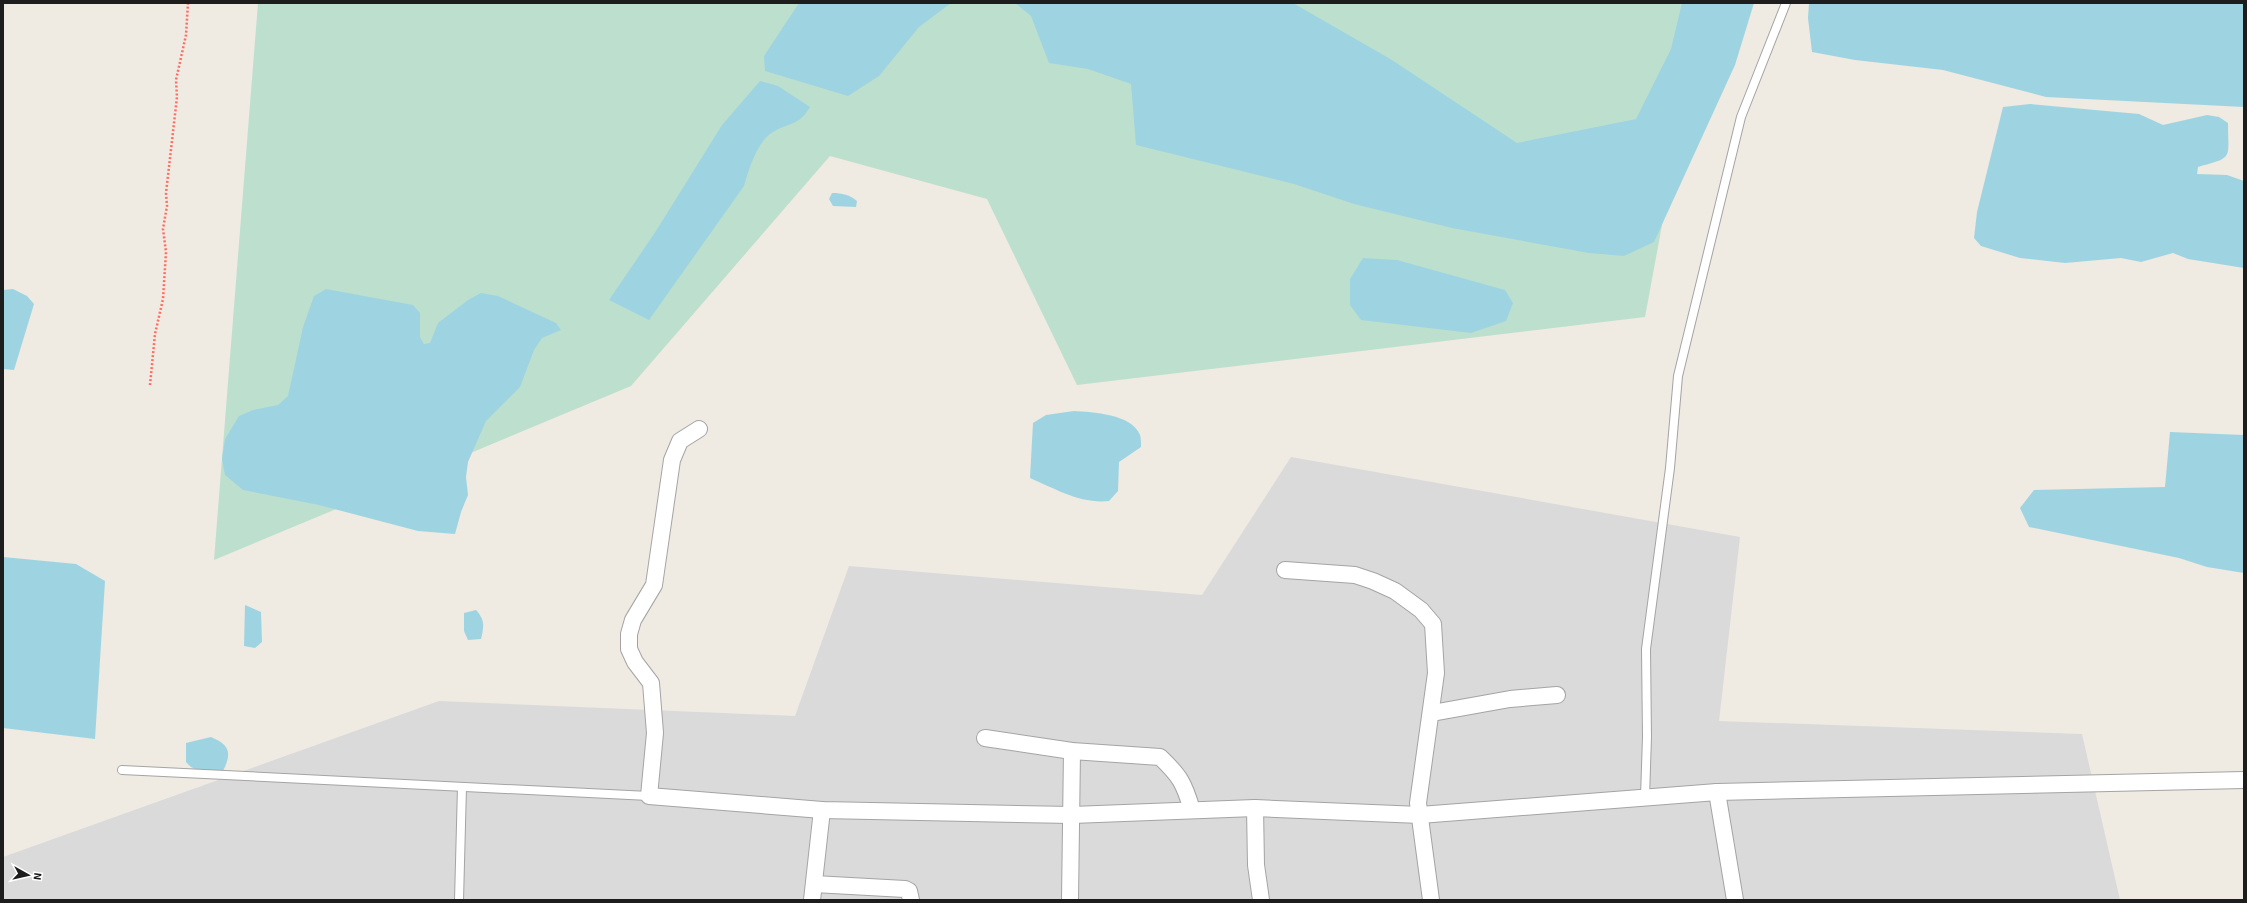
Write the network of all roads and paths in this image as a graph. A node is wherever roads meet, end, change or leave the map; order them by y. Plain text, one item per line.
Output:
1 (188, 3) edge
2 (1786, 3) edge
3 (150, 385) dead end
4 (699, 429) dead end
5 (1285, 570) dead end
6 (1557, 695) dead end
7 (1432, 713) junction
8 (985, 738) dead end
9 (1072, 751) junction
10 (122, 770) dead end
11 (2244, 780) edge
12 (462, 787) junction
13 (1717, 792) junction
14 (649, 796) junction
15 (1645, 797) junction
16 (1254, 808) junction
17 (822, 810) junction
18 (1192, 810) junction
19 (1072, 815) junction
20 (1420, 815) junction
21 (813, 892) edge
22 (459, 900) edge
23 (910, 900) edge
24 (1070, 900) edge
25 (1261, 900) edge
26 (1431, 900) edge
27 (1735, 900) edge

1 - 3 path
2 - 15 lane
4 - 14 street
5 - 7 street
6 - 7 street
7 - 20 street
8 - 9 street
9 - 18 street
9 - 19 street
10 - 12 lane
11 - 13 street
12 - 14 lane
12 - 22 lane
13 - 15 street
13 - 27 street
14 - 17 street
15 - 20 street
16 - 18 street
16 - 20 street
16 - 25 street
17 - 19 street
17 - 21 street
18 - 19 street
19 - 24 street
20 - 26 street
21 - 23 street

